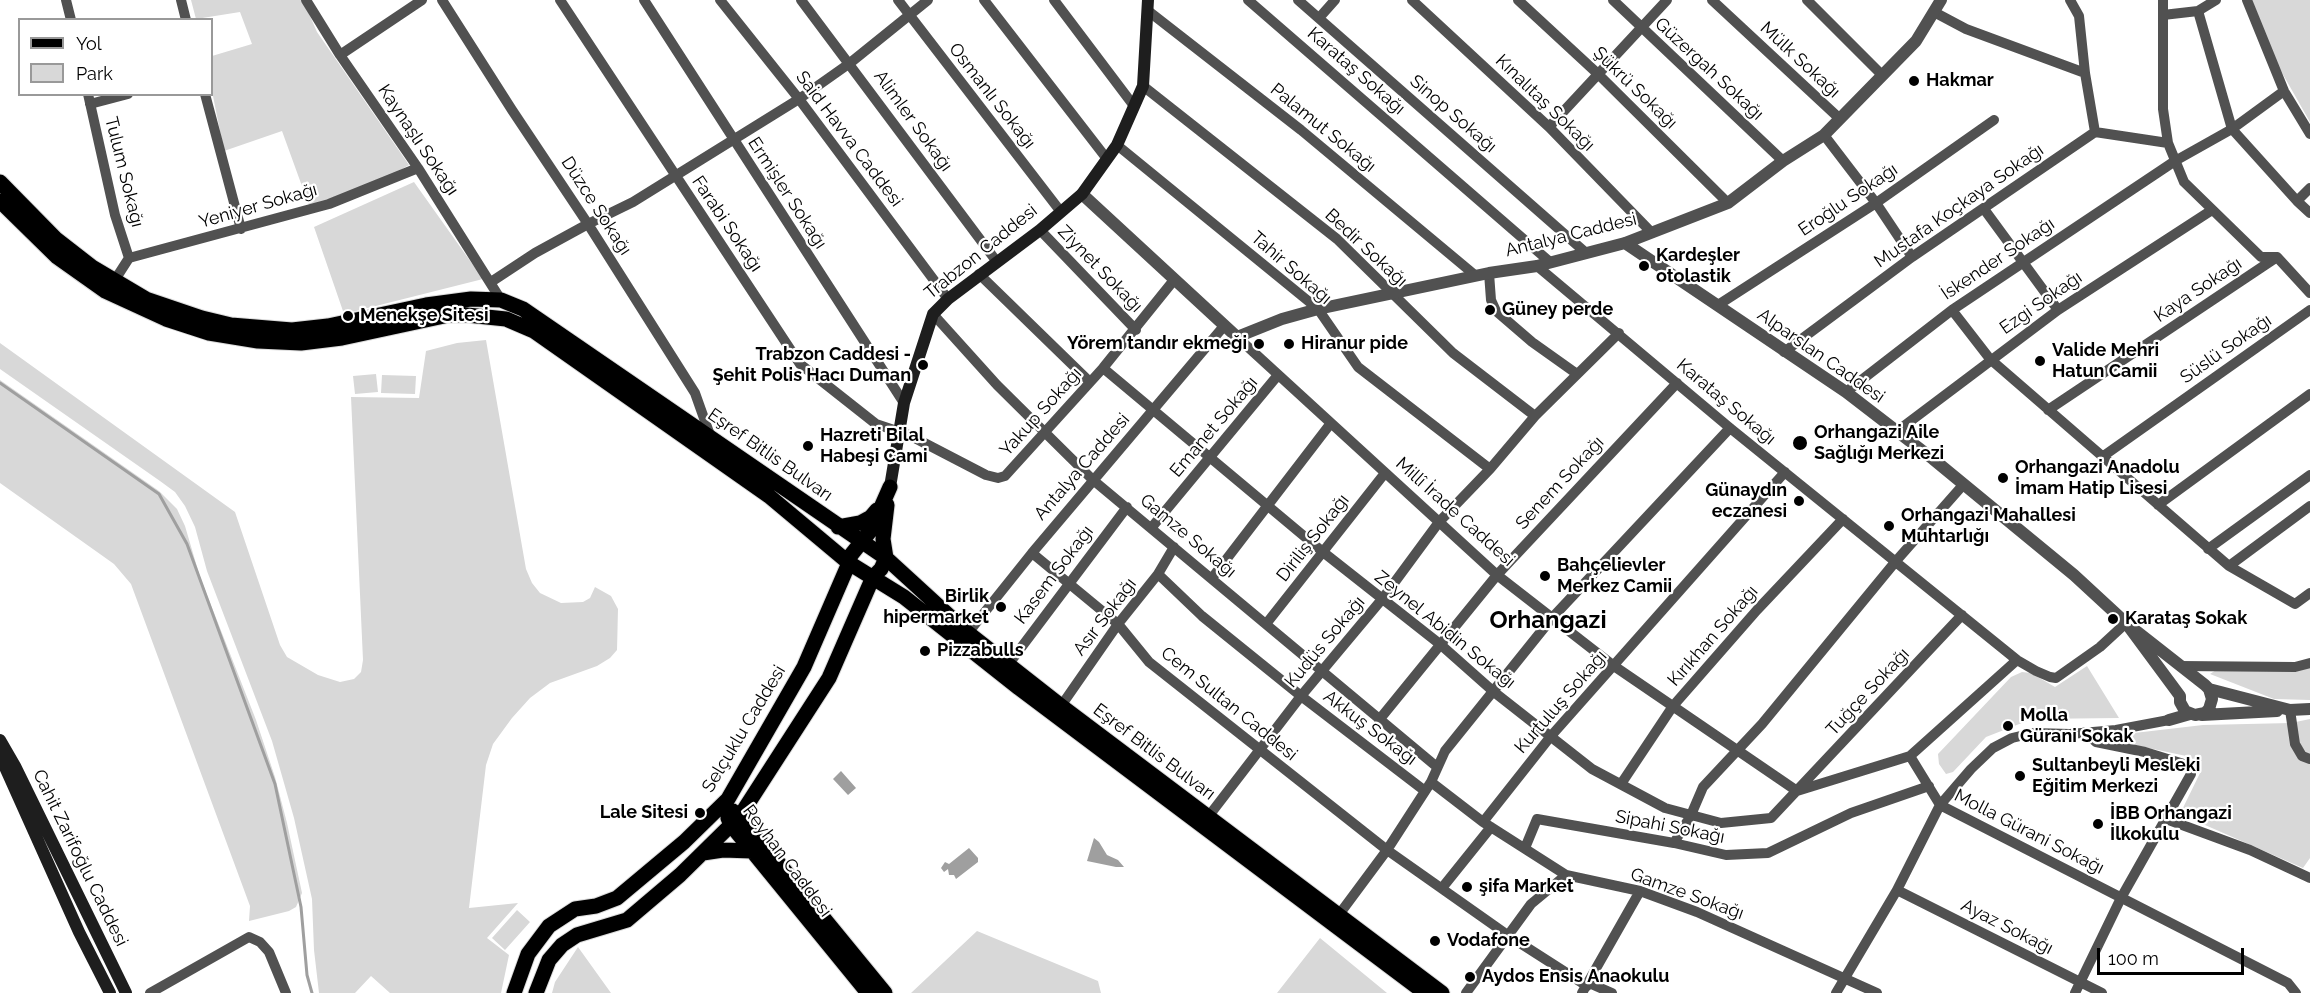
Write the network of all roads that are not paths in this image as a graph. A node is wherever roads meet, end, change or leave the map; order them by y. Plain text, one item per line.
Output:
1 (66, 0) edge
2 (181, 0) edge
3 (306, 0) edge
4 (422, 0) edge
5 (442, 0) edge
6 (560, 0) edge
7 (644, 0) edge
8 (720, 0) edge
9 (801, 0) edge
10 (898, 0) edge
11 (928, 0) edge
12 (984, 0) edge
13 (1054, 0) edge
14 (1248, 0) edge
15 (1298, 0) edge
16 (1335, 0) edge
17 (1412, 0) edge
18 (1518, 0) edge
19 (1613, 0) edge
20 (1667, 0) edge
21 (1712, 0) edge
22 (1807, 0) edge
23 (1941, 0) edge
24 (2070, 0) edge
25 (2163, 0) edge
26 (2216, 0) edge
27 (2247, 0) edge
28 (1147, 5) edge
29 (2198, 11) junction
30 (1934, 12) junction
31 (909, 14) junction
32 (2163, 15) junction
33 (70, 18) edge
34 (186, 18) edge
35 (1319, 18) junction
36 (1641, 27) junction
37 (340, 54) junction
38 (850, 63) junction
39 (2085, 73) junction
40 (1598, 74) junction
41 (1882, 75) junction
42 (1143, 86) junction
43 (2284, 91) junction
44 (112, 96) edge
45 (206, 96) edge
46 (89, 99) edge
47 (799, 99) junction
48 (1134, 106) junction
49 (1840, 119) junction
50 (1994, 120) dead end
51 (1549, 128) junction
52 (2232, 129) junction
53 (2095, 132) junction
54 (2310, 134) edge
55 (1824, 135) junction
56 (733, 141) junction
57 (2168, 143) junction
58 (1117, 145) junction
59 (1107, 159) junction
60 (1783, 161) junction
61 (2175, 161) junction
62 (418, 168) junction
63 (676, 176) junction
64 (0, 182) edge
65 (2310, 188) edge
66 (1082, 194) junction
67 (0, 201) edge
68 (2296, 201) junction
69 (1728, 203) junction
70 (1876, 203) junction
71 (1984, 209) junction
72 (2212, 210) junction
73 (1061, 212) junction
74 (2310, 213) edge
75 (588, 224) junction
76 (241, 229) junction
77 (1040, 230) junction
78 (1652, 233) junction
79 (1625, 243) junction
80 (1585, 252) junction
81 (1912, 256) junction
82 (2277, 257) junction
83 (129, 258) junction
84 (996, 262) junction
85 (1550, 262) junction
86 (2022, 262) junction
87 (1537, 266) junction
88 (1489, 273) junction
89 (979, 274) junction
90 (1476, 276) junction
91 (1174, 280) junction
92 (491, 282) junction
93 (111, 286) junction
94 (2310, 293) edge
95 (1391, 294) junction
96 (948, 299) junction
97 (501, 300) junction
98 (1719, 305) junction
99 (1318, 309) junction
100 (1952, 310) junction
101 (2058, 310) junction
102 (2310, 310) edge
103 (933, 314) junction
104 (1224, 326) junction
105 (1136, 330) junction
106 (1619, 333) junction
107 (1237, 337) junction
108 (1784, 352) junction
109 (1990, 359) junction
110 (1103, 368) junction
111 (1577, 374) junction
112 (1278, 375) junction
113 (1090, 382) junction
114 (1677, 383) junction
115 (1845, 392) junction
116 (2310, 394) edge
117 (904, 403) junction
118 (2048, 410) junction
119 (1153, 412) junction
120 (1535, 416) junction
121 (1330, 423) junction
122 (1730, 428) junction
123 (899, 432) junction
124 (1896, 432) junction
125 (1045, 434) junction
126 (711, 436) junction
127 (703, 450) junction
128 (2102, 457) junction
129 (1210, 458) junction
130 (1490, 469) junction
131 (1785, 472) junction
132 (1385, 473) junction
133 (2310, 475) edge
134 (1093, 480) junction
135 (1963, 484) junction
136 (890, 487) junction
137 (1267, 505) junction
138 (2158, 505) junction
139 (2310, 506) edge
140 (1127, 507) junction
141 (1843, 519) junction
142 (1439, 522) junction
143 (838, 527) junction
144 (1152, 527) junction
145 (863, 542) junction
146 (1174, 547) junction
147 (2208, 549) junction
148 (1323, 552) junction
149 (1032, 553) junction
150 (885, 558) junction
151 (1896, 561) junction
152 (849, 563) junction
153 (2229, 566) junction
154 (1158, 574) junction
155 (1497, 575) junction
156 (873, 577) junction
157 (1212, 578) junction
158 (1068, 584) junction
159 (896, 591) junction
160 (2310, 593) edge
161 (1383, 598) junction
162 (861, 608) junction
163 (1962, 615) junction
164 (1552, 618) junction
165 (2126, 623) junction
166 (1118, 624) junction
167 (1266, 624) junction
168 (968, 633) junction
169 (1441, 645) junction
170 (2017, 660) junction
171 (2310, 663) edge
172 (1008, 665) junction
173 (1614, 666) junction
174 (2180, 666) junction
175 (1324, 671) junction
176 (2207, 687) junction
177 (1494, 692) junction
178 (1301, 696) junction
179 (2180, 699) junction
180 (1061, 706) junction
181 (1673, 706) junction
182 (2310, 709) edge
183 (2290, 711) junction
184 (2195, 714) junction
185 (1379, 720) junction
186 (2169, 720) junction
187 (2085, 732) junction
188 (1551, 736) junction
189 (0, 740) edge
190 (1260, 750) junction
191 (1737, 750) junction
192 (0, 756) edge
193 (1910, 756) junction
194 (2310, 759) edge
195 (1437, 767) junction
196 (1622, 784) junction
197 (1428, 786) junction
198 (1929, 786) junction
199 (1797, 791) junction
200 (722, 805) junction
201 (1940, 806) junction
202 (1691, 815) junction
203 (1208, 817) junction
204 (2166, 819) junction
205 (736, 821) junction
206 (1487, 824) junction
207 (1674, 843) junction
208 (1525, 848) junction
209 (1387, 850) junction
210 (752, 851) junction
211 (703, 853) junction
212 (1566, 874) junction
213 (2310, 878) edge
214 (1442, 888) junction
215 (1897, 890) junction
216 (1640, 891) junction
217 (2121, 898) junction
218 (1335, 920) junction
219 (1509, 936) junction
220 (1844, 978) junction
221 (1586, 988) edge
222 (2078, 988) edge
223 (110, 993) edge
224 (126, 993) edge
225 (150, 993) edge
226 (286, 993) edge
227 (514, 993) edge
228 (536, 993) edge
229 (868, 993) edge
230 (885, 993) edge
231 (1425, 993) edge
232 (1442, 993) edge
233 (1466, 993) edge
234 (1612, 993) edge
235 (1836, 993) edge
236 (1878, 993) edge
237 (2102, 993) edge
238 (2296, 993) edge

1 - 33 street
2 - 34 street
3 - 37 street, Kaynaşlı Sokağı
4 - 37 street
5 - 75 street, Düzce Sokağı
6 - 63 street, Farabi Sokağı
7 - 56 street, Ermişler Sokağı
8 - 47 street, Said Havva Caddesi
9 - 38 street, Alimler Sokağı
10 - 31 street, Osmanlı Sokağı
11 - 31 street
12 - 59 street
13 - 48 street
14 - 85 street, Karataş Sokağı
15 - 35 street, Sinop Sokağı
16 - 35 street
17 - 51 street, Kınalıtaş Sokağı
18 - 40 street, Şükrü Sokağı
19 - 36 street, Güzergah Sokağı
20 - 36 street
21 - 49 street, Mülk Sokağı
22 - 41 street
23 - 30 street, Antalya Caddesi
24 - 39 street
25 - 32 street
26 - 29 street
27 - 43 street
28 - 42 main road, Trabzon Caddesi
28 - 90 street, Palamut Sokağı
29 - 32 street
29 - 52 street
30 - 39 street
30 - 41 street, Antalya Caddesi
31 - 38 street
31 - 73 street, Osmanlı Sokağı
32 - 57 street
35 - 80 street, Sinop Sokağı
36 - 40 street
36 - 60 street, Güzergah Sokağı
37 - 62 street, Kaynaşlı Sokağı
38 - 47 street
38 - 84 street, Alimler Sokağı
39 - 53 street
40 - 51 street
40 - 69 street, Şükrü Sokağı
41 - 49 street, Antalya Caddesi
42 - 48 main road, Trabzon Caddesi
42 - 95 street, Bedir Sokağı
43 - 52 street, İskender Sokağı
43 - 54 street
44 - 46 street
45 - 76 street
46 - 83 street, Tulum Sokağı
47 - 56 street
47 - 96 street, Said Havva Caddesi
48 - 58 main road, Trabzon Caddesi
49 - 55 street, Antalya Caddesi
50 - 70 street, Eroğlu Sokağı
51 - 78 street, Kınalıtaş Sokağı
52 - 61 street, İskender Sokağı
52 - 68 street
53 - 57 street
53 - 71 street, Mustafa Koçkaya Sokağı
55 - 60 street, Antalya Caddesi
55 - 70 street
56 - 63 street
56 - 117 street, Ermişler Sokağı
57 - 61 street
58 - 59 main road, Trabzon Caddesi
58 - 99 street, Tahir Sokağı
59 - 66 main road, Trabzon Caddesi
60 - 69 street, Antalya Caddesi
61 - 72 street
61 - 86 street, İskender Sokağı
62 - 76 street, Yeniyer Sokağı
62 - 92 street, Kaynaşlı Sokağı
63 - 75 street
63 - 123 street, Farabi Sokağı
64 - 93 main road, Eşref Bitlis Bulvarı
65 - 68 street
66 - 73 main road, Trabzon Caddesi
66 - 91 street, Millî İrade Caddesi
67 - 93 main road, Eşref Bitlis Bulvarı
68 - 74 street
69 - 78 street, Antalya Caddesi
70 - 81 street
70 - 98 street, Eroğlu Sokağı
71 - 81 street, Mustafa Koçkaya Sokağı
71 - 86 street
72 - 82 street
72 - 101 street, Ezgi Sokağı
73 - 77 main road, Trabzon Caddesi
75 - 92 street
75 - 126 street, Düzce Sokağı
76 - 83 street, Yeniyer Sokağı
77 - 84 main road, Trabzon Caddesi
77 - 105 street, Ziynet Sokağı
78 - 79 street, Antalya Caddesi
79 - 80 street, Antalya Caddesi
79 - 98 street, Alparslan Caddesi
80 - 85 street, Antalya Caddesi
81 - 108 street, Mustafa Koçkaya Sokağı
82 - 94 street
82 - 118 street, Kaya Sokağı
83 - 93 street
84 - 89 main road, Trabzon Caddesi
85 - 87 street, Antalya Caddesi
86 - 100 street, İskender Sokağı
86 - 101 street
87 - 88 street, Antalya Caddesi
87 - 106 street, Karataş Sokağı
88 - 90 street, Antalya Caddesi
88 - 111 street
89 - 96 main road, Trabzon Caddesi
89 - 113 street
90 - 95 street, Antalya Caddesi
91 - 104 street, Millî İrade Caddesi
91 - 105 street, Yakup Sokağı
92 - 97 street, Kaynaşlı Sokağı
93 - 97 main road, Eşref Bitlis Bulvarı
93 - 127 main road, Eşref Bitlis Bulvarı
95 - 99 street, Antalya Caddesi
95 - 120 street, Bedir Sokağı
96 - 103 main road, Trabzon Caddesi
97 - 126 main road, Eşref Bitlis Bulvarı
98 - 108 street, Alparslan Caddesi
99 - 107 street, Antalya Caddesi
99 - 130 street, Tahir Sokağı
100 - 109 street
100 - 115 street, İskender Sokağı
101 - 109 street, Ezgi Sokağı
102 - 128 street, Süslü Sokağı
103 - 117 main road, Trabzon Caddesi
103 - 125 street, Gamze Sokağı
104 - 107 street, Millî İrade Caddesi
104 - 119 street, Antalya Caddesi
105 - 110 street, Yakup Sokağı
106 - 111 street, Kudüs Sokağı
106 - 114 street, Karataş Sokağı
107 - 112 street, Millî İrade Caddesi
108 - 115 street, Alparslan Caddesi
109 - 118 street
109 - 124 street, Ezgi Sokağı
110 - 113 street, Yakup Sokağı
110 - 119 street, Zeynel Abidin Sokağı
111 - 120 street, Kudüs Sokağı
112 - 121 street, Millî İrade Caddesi
112 - 129 street, Emanet Sokağı
113 - 125 street, Yakup Sokağı
114 - 122 street, Karataş Sokağı
114 - 155 street, Senem Sokağı
115 - 124 street, Alparslan Caddesi
116 - 138 street
117 - 123 main road, Trabzon Caddesi
118 - 128 street
119 - 129 street, Zeynel Abidin Sokağı
119 - 134 street, Antalya Caddesi
120 - 130 street, Kudüs Sokağı
121 - 132 street, Millî İrade Caddesi
121 - 137 street
122 - 131 street, Karataş Sokağı
122 - 164 street
123 - 125 street, Yakup Sokağı
123 - 136 main road, Trabzon Caddesi
124 - 135 street, Alparslan Caddesi
125 - 134 street, Gamze Sokağı
126 - 127 street
126 - 143 main road, Eşref Bitlis Bulvarı
127 - 152 main road, Eşref Bitlis Bulvarı
128 - 138 street
129 - 137 street, Zeynel Abidin Sokağı
129 - 144 street, Emanet Sokağı
130 - 142 street, Kudüs Sokağı
131 - 141 street, Karataş Sokağı
131 - 173 street, Kurtuluş Sokağı
132 - 142 street, Millî İrade Caddesi
132 - 148 street, Diriliş Sokağı
133 - 147 street
134 - 140 street, Gamze Sokağı
134 - 149 street, Antalya Caddesi
135 - 151 street
135 - 165 street, Alparslan Caddesi
136 - 143 main road
136 - 145 main road, Selçuklu Caddesi
136 - 150 main road, Trabzon Caddesi
137 - 148 street, Zeynel Abidin Sokağı
137 - 157 street
138 - 147 street
139 - 153 street
140 - 144 street, Gamze Sokağı
140 - 158 street, Kasem Sokağı
141 - 151 street, Karataş Sokağı
141 - 181 street, Kırıkhan Sokağı
142 - 155 street, Millî İrade Caddesi
142 - 161 street, Kudüs Sokağı
143 - 145 main road, Eşref Bitlis Bulvarı
144 - 146 street, Gamze Sokağı
145 - 150 main road, Eşref Bitlis Bulvarı
145 - 152 main road, Selçuklu Caddesi
146 - 154 street, Asır Sokağı
146 - 157 street, Gamze Sokağı
147 - 153 street
148 - 161 street, Zeynel Abidin Sokağı
148 - 167 street, Diriliş Sokağı
149 - 158 street, Cem Sultan Caddesi
149 - 168 street, Antalya Caddesi
150 - 156 main road
150 - 168 main road, Eşref Bitlis Bulvarı
151 - 163 street, Karataş Sokağı
151 - 191 street
152 - 156 main road, Eşref Bitlis Bulvarı
152 - 200 main road, Selçuklu Caddesi
153 - 160 street
154 - 166 street, Asır Sokağı
154 - 178 street, Akkuş Sokağı
155 - 164 street, Millî İrade Caddesi
155 - 169 street, Senem Sokağı
156 - 159 main road, Eşref Bitlis Bulvarı
156 - 162 main road
157 - 167 street, Gamze Sokağı
158 - 166 street, Cem Sultan Caddesi
158 - 172 street, Kasem Sokağı
159 - 162 main road
159 - 218 main road, Eşref Bitlis Bulvarı
161 - 169 street, Zeynel Abidin Sokağı
161 - 175 street, Kudüs Sokağı
162 - 205 main road
163 - 170 street, Karataş Sokağı
163 - 199 street, Tuğçe Sokağı
164 - 173 street, Millî İrade Caddesi
164 - 177 street
165 - 170 street, Karataş Sokağı
165 - 174 street
165 - 179 street
166 - 180 street, Asır Sokağı
166 - 190 street, Cem Sultan Caddesi
167 - 175 street, Gamze Sokağı
168 - 172 main road, Eşref Bitlis Bulvarı
169 - 177 street, Zeynel Abidin Sokağı
169 - 185 street, Senem Sokağı
170 - 193 street
171 - 174 street
172 - 180 main road, Eşref Bitlis Bulvarı
173 - 181 street, Millî İrade Caddesi
173 - 188 street, Kurtuluş Sokağı
174 - 176 street
175 - 178 street, Kudüs Sokağı
175 - 185 street, Gamze Sokağı
176 - 179 street
176 - 183 street
176 - 184 street
177 - 188 street, Zeynel Abidin Sokağı
177 - 195 street
178 - 190 street, Kudüs Sokağı
178 - 197 street, Akkuş Sokağı
179 - 184 street
179 - 186 street
180 - 203 main road, Eşref Bitlis Bulvarı
181 - 191 street, Millî İrade Caddesi
181 - 196 street, Kırıkhan Sokağı
182 - 183 street
183 - 184 street
183 - 194 street
184 - 186 street
185 - 195 street, Gamze Sokağı
186 - 187 street, Molla Gürani Sokağı
187 - 201 street, Molla Gürani Sokağı
187 - 204 street
188 - 196 street, Zeynel Abidin Sokağı
188 - 206 street, Kurtuluş Sokağı
189 - 224 main road, Cahit Zarifoğlu Caddesi
190 - 203 street, Kudüs Sokağı
190 - 209 street, Cem Sultan Caddesi
191 - 199 street, Millî İrade Caddesi
191 - 202 street
192 - 223 main road, Cahit Zarifoğlu Caddesi
193 - 198 street
193 - 199 street
195 - 197 street
196 - 202 street, Zeynel Abidin Sokağı
197 - 206 street, Gamze Sokağı
197 - 209 street
198 - 201 street
198 - 207 street, Sipahi Sokağı
199 - 202 street, Zeynel Abidin Sokağı
200 - 205 main road, Reyhan Caddesi
200 - 227 main road, Selçuklu Caddesi
201 - 215 street
201 - 217 street, Molla Gürani Sokağı
202 - 207 street
203 - 218 main road, Eşref Bitlis Bulvarı
204 - 213 street
204 - 217 street
205 - 210 main road, Reyhan Caddesi
205 - 211 main road
205 - 230 main road, Reyhan Caddesi
206 - 208 street, Gamze Sokağı
206 - 214 street, Kurtuluş Sokağı
207 - 208 street, Sipahi Sokağı
208 - 212 street, Gamze Sokağı
209 - 214 street, Cem Sultan Caddesi
209 - 218 street
210 - 211 main road
210 - 229 main road, Reyhan Caddesi
211 - 228 main road
212 - 216 street, Gamze Sokağı
212 - 219 street
214 - 219 street, Cem Sultan Caddesi
215 - 220 street
215 - 222 street, Ayaz Sokağı
216 - 220 street, Gamze Sokağı
216 - 221 street
217 - 222 street
217 - 238 street, Molla Gürani Sokağı
218 - 231 main road, Eşref Bitlis Bulvarı
218 - 232 main road, Eşref Bitlis Bulvarı
219 - 221 street, Cem Sultan Caddesi
219 - 233 street
220 - 235 street
220 - 236 street, Gamze Sokağı
221 - 234 street, Cem Sultan Caddesi
222 - 237 street, Ayaz Sokağı
225 - 226 street

